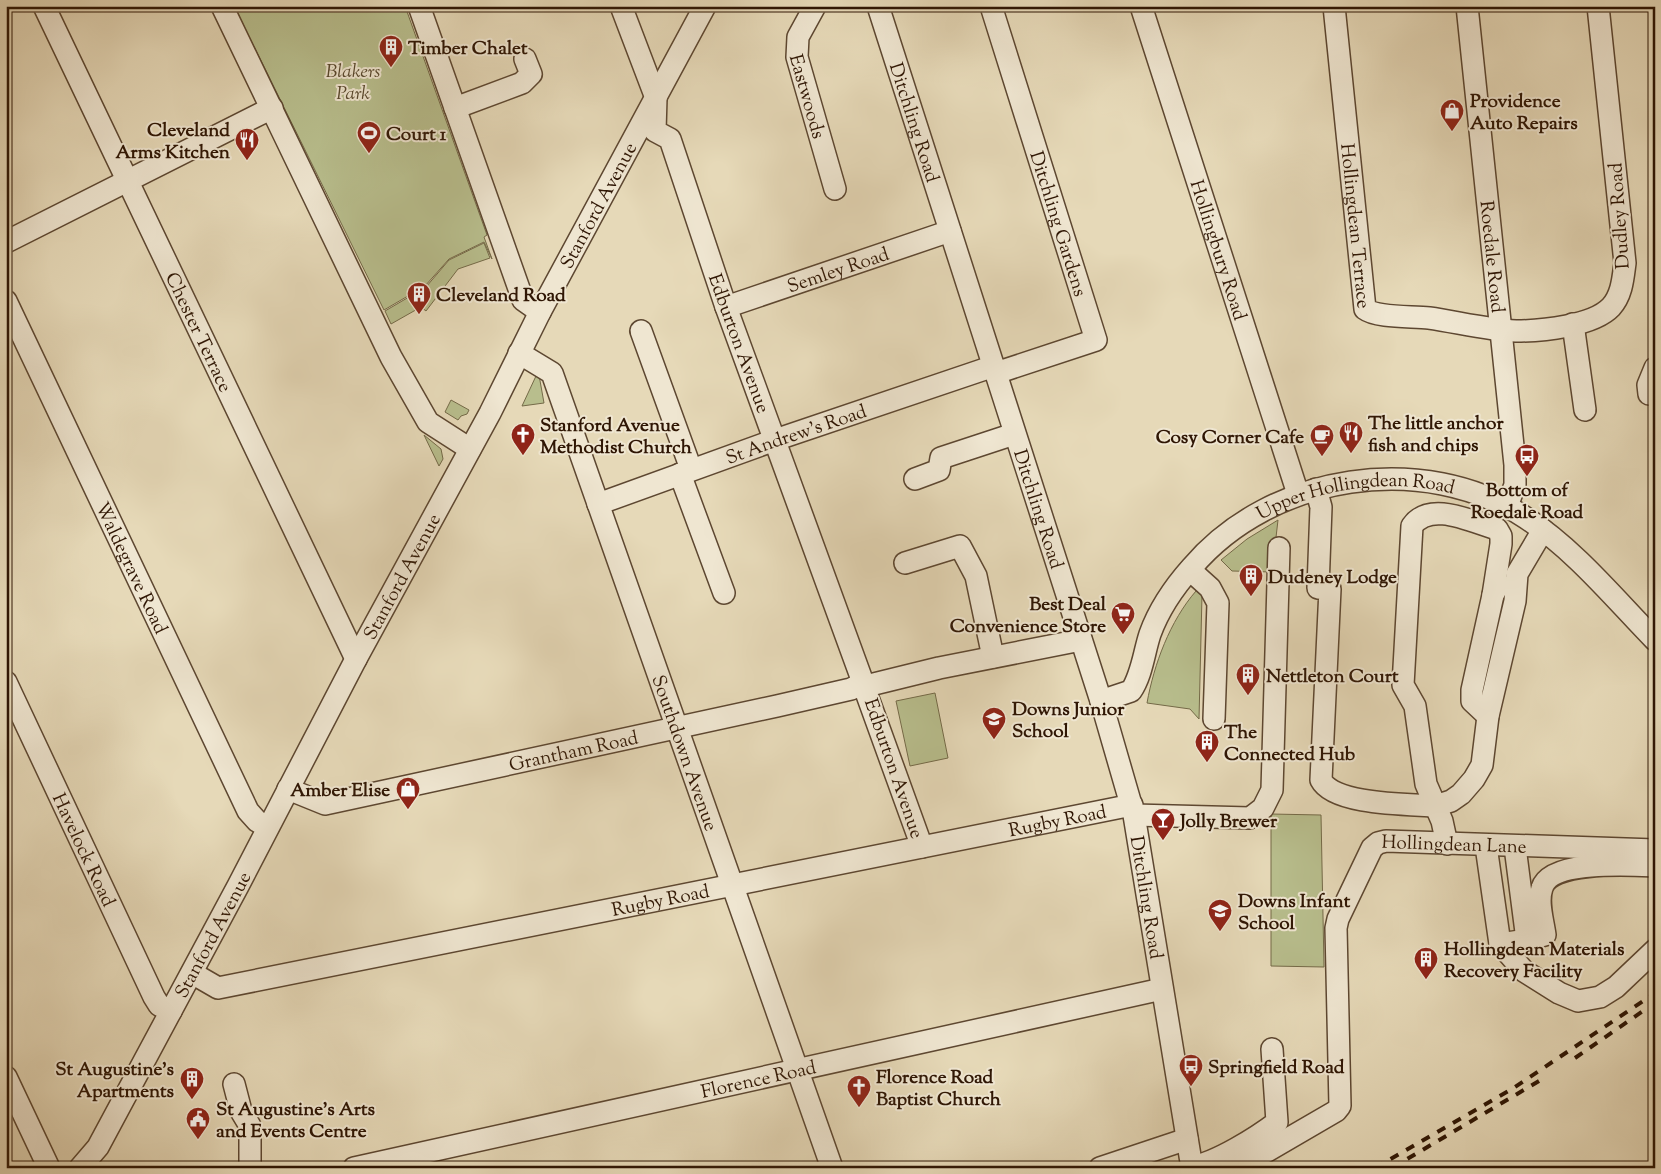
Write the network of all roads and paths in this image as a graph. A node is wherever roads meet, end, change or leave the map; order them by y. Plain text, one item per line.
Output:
1 (44, 6) edge
2 (222, 6) edge
3 (419, 6) edge
4 (621, 6) edge
5 (705, 6) edge
6 (815, 6) edge
7 (878, 6) edge
8 (991, 6) edge
9 (1141, 6) edge
10 (1334, 6) edge
11 (1467, 6) edge
12 (1598, 6) edge
13 (525, 59) dead end
14 (656, 98) junction
15 (272, 108) junction
16 (455, 108) junction
17 (128, 180) junction
18 (835, 190) dead end
19 (950, 230) junction
20 (6, 242) edge
21 (6, 301) edge
22 (726, 307) junction
23 (540, 312) junction
24 (1573, 324) junction
25 (1500, 328) junction
26 (641, 331) dead end
27 (519, 353) junction
28 (1655, 368) edge
29 (995, 370) junction
30 (1649, 394) dead end
31 (1585, 410) dead end
32 (1014, 434) junction
33 (775, 440) junction
34 (470, 449) junction
35 (685, 471) junction
36 (915, 479) dead end
37 (1307, 492) junction
38 (598, 504) junction
39 (1507, 506) junction
40 (1538, 526) junction
41 (1279, 548) dead end
42 (905, 563) dead end
43 (1190, 570) junction
44 (724, 593) dead end
45 (1493, 595) junction
46 (1081, 640) junction
47 (1655, 640) edge
48 (993, 657) junction
49 (356, 659) junction
50 (6, 682) edge
51 (864, 687) junction
52 (1101, 702) junction
53 (1488, 716) junction
54 (1214, 720) dead end
55 (677, 727) junction
56 (288, 789) junction
57 (1434, 806) junction
58 (1133, 810) junction
59 (268, 827) junction
60 (1447, 844) junction
61 (1486, 846) junction
62 (922, 847) junction
63 (1516, 847) junction
64 (1655, 850) edge
65 (1655, 866) edge
66 (733, 884) junction
67 (1528, 940) junction
68 (1500, 944) junction
69 (1655, 950) edge
70 (192, 973) junction
71 (1162, 989) junction
72 (171, 1011) junction
73 (1272, 1049) dead end
74 (797, 1069) junction
75 (6, 1078) edge
76 (234, 1084) dead end
77 (1187, 1138) junction
78 (98, 1147) junction
79 (1192, 1167) edge
80 (49, 1168) edge
81 (80, 1168) edge
82 (94, 1168) edge
83 (250, 1168) edge
84 (354, 1168) edge
85 (832, 1168) edge
86 (1100, 1168) edge
87 (1238, 1168) edge

1 - 17 street, Chester Terrace
2 - 15 street
3 - 16 street
4 - 14 street, Edburton Avenue
5 - 14 street, Stanford Avenue
6 - 18 street, Eastwoods
7 - 19 street, Ditchling Road
8 - 29 street, Ditchling Gardens
9 - 37 street, Hollingbury Road
10 - 25 street, Hollingdean Terrace
11 - 25 street, Roedale Road
12 - 24 street, Dudley Road
13 - 16 street
14 - 22 street, Edburton Avenue
14 - 23 street, Stanford Avenue
15 - 17 street
15 - 34 street
16 - 23 street
17 - 20 street
17 - 49 street, Chester Terrace
19 - 22 street, Semley Road
19 - 29 street, Ditchling Road
21 - 59 street, Waldegrave Road
22 - 33 street, Edburton Avenue
23 - 27 street, Stanford Avenue
24 - 25 street, Dudley Road
24 - 31 street
25 - 39 street, Roedale Road
26 - 35 street
27 - 34 street, Stanford Avenue
27 - 38 street, Southdown Avenue
28 - 30 street
29 - 32 street, Ditchling Road
29 - 33 street, St Andrew's Road
32 - 36 street
32 - 46 street, Ditchling Road
33 - 35 street, St Andrew's Road
33 - 51 street, Edburton Avenue
34 - 49 street, Stanford Avenue
35 - 38 street, St Andrew's Road
35 - 44 street
37 - 39 street, Upper Hollingdean Road
37 - 43 street, Upper Hollingdean Road
37 - 57 street, Hollingbury Road
38 - 55 street, Southdown Avenue
39 - 40 street, Upper Hollingdean Road
40 - 45 street
40 - 47 street, Upper Hollingdean Road
40 - 53 street
41 - 58 street, Rugby Road
42 - 48 street
43 - 52 street, Upper Hollingdean Road
43 - 54 street
45 - 53 street
45 - 57 street
46 - 48 street, Grantham Road
46 - 52 street, Ditchling Road
48 - 51 street, Grantham Road
49 - 56 street, Stanford Avenue
50 - 72 street, Havelock Road
51 - 55 street, Grantham Road
51 - 62 street, Edburton Avenue
52 - 58 street, Ditchling Road
53 - 57 street
55 - 56 street, Grantham Road
55 - 66 street, Southdown Avenue
56 - 59 street, Stanford Avenue
57 - 60 street
58 - 62 street, Rugby Road
58 - 71 street, Ditchling Road
59 - 70 street, Stanford Avenue
60 - 61 street, Hollingdean Lane
60 - 87 street, Hollingdean Lane
61 - 63 street, Hollingdean Lane
61 - 68 street
62 - 66 street, Rugby Road
63 - 64 street, Hollingdean Lane
63 - 67 street
65 - 67 street
66 - 70 street, Rugby Road
66 - 74 street, Southdown Avenue
67 - 68 street
68 - 69 street
70 - 72 street, Stanford Avenue
71 - 74 street, Florence Road
71 - 77 street, Ditchling Road
72 - 78 street, Stanford Avenue
73 - 79 street
74 - 84 street, Florence Road
74 - 85 street, Southdown Avenue
75 - 80 street
76 - 83 street
77 - 79 street, Ditchling Road
77 - 86 street
78 - 81 street, Stanford Avenue
78 - 82 street, Stanford Avenue

